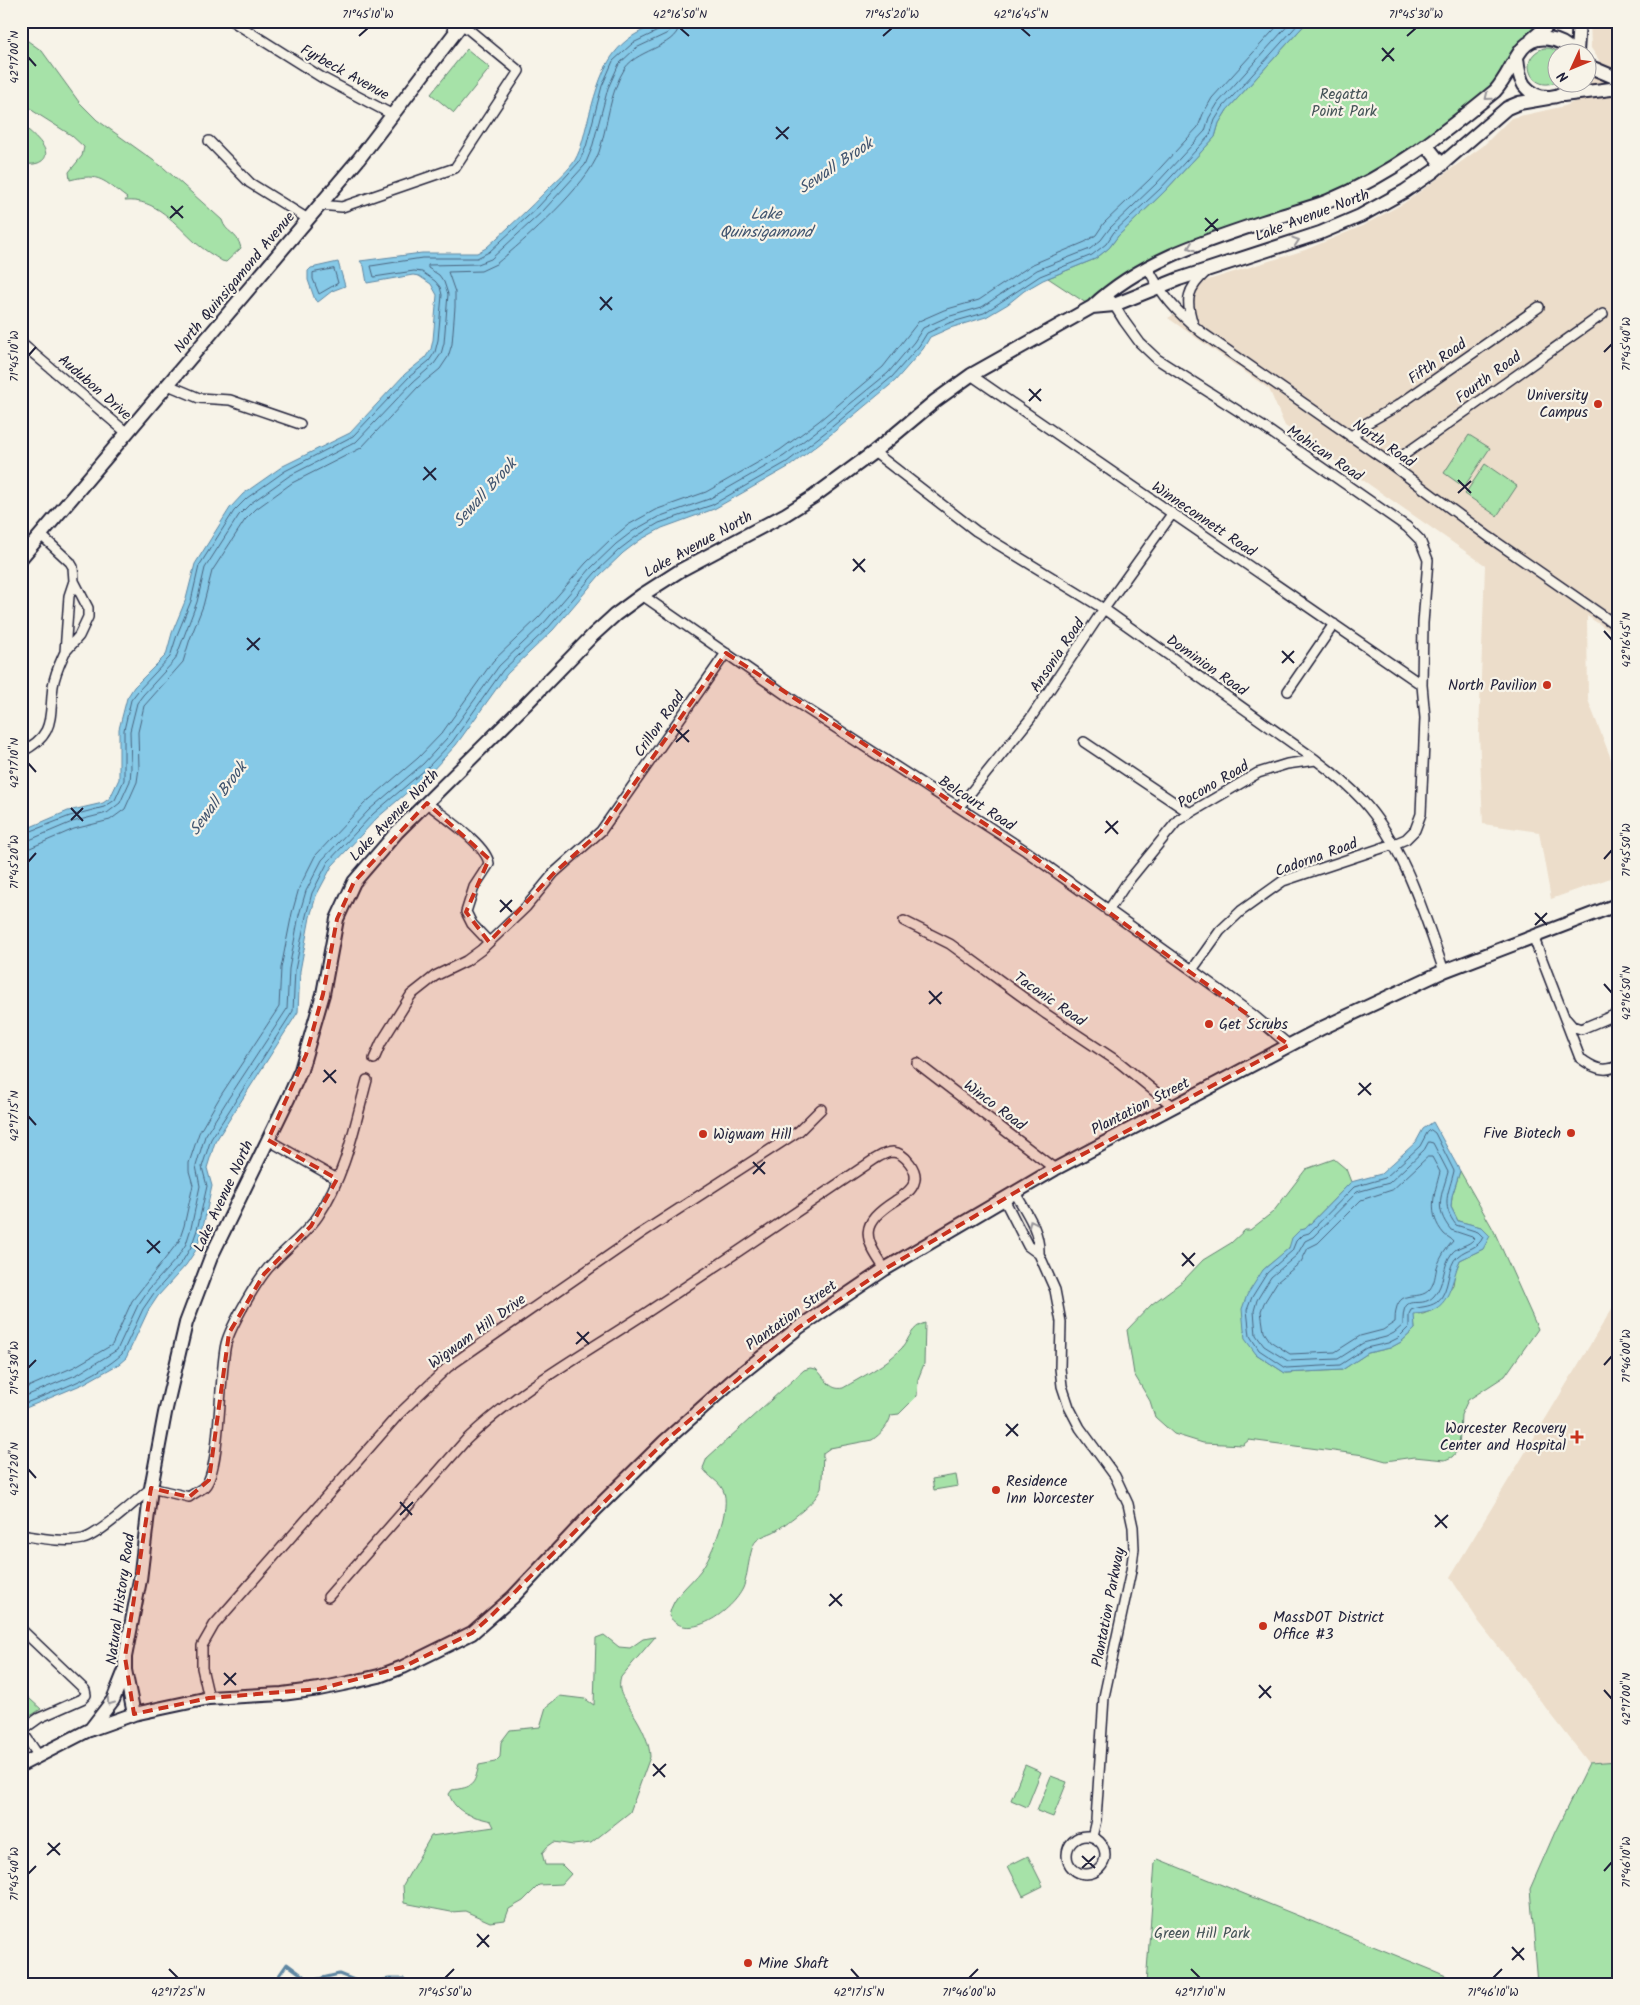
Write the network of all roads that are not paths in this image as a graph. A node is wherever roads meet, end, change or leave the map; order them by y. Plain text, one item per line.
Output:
1 (232, 21) edge
2 (1553, 21) edge
3 (1579, 21) edge
4 (458, 25) edge
5 (1562, 42) edge
6 (1576, 42) edge
7 (1527, 44) junction
8 (1517, 58) junction
9 (1598, 70) edge
10 (1619, 79) edge
11 (1619, 88) edge
12 (1566, 92) edge
13 (1563, 95) junction
14 (1548, 98) junction
15 (393, 115) junction
16 (209, 141) dead end
17 (1428, 146) junction
18 (1442, 165) junction
19 (319, 205) junction
20 (308, 219) junction
21 (1148, 268) junction
22 (1209, 270) junction
23 (1158, 288) junction
24 (1108, 292) junction
25 (1114, 305) junction
26 (1539, 306) dead end
27 (1092, 307) junction
28 (1603, 314) dead end
29 (1194, 327) junction
30 (21, 342) edge
31 (970, 375) junction
32 (168, 385) junction
33 (300, 424) dead end
34 (127, 433) junction
35 (1351, 436) junction
36 (874, 452) junction
37 (1391, 464) junction
38 (1172, 514) junction
39 (41, 535) junction
40 (21, 558) edge
41 (74, 581) junction
42 (642, 595) junction
43 (1104, 609) junction
44 (1334, 624) junction
45 (1619, 627) edge
46 (65, 652) junction
47 (726, 653) junction
48 (1422, 685) junction
49 (1288, 691) dead end
50 (1084, 742) dead end
51 (21, 752) edge
52 (1316, 760) junction
53 (427, 803) junction
54 (959, 807) junction
55 (1190, 813) junction
56 (1394, 844) junction
57 (1619, 904) edge
58 (1108, 911) junction
59 (904, 921) dead end
60 (1533, 936) junction
61 (489, 942) junction
62 (1192, 970) junction
63 (1444, 971) junction
64 (1619, 1013) edge
65 (1566, 1019) junction
66 (1289, 1045) junction
67 (374, 1059) dead end
68 (917, 1064) dead end
69 (1619, 1065) edge
70 (367, 1080) dead end
71 (1174, 1107) junction
72 (821, 1109) dead end
73 (268, 1140) junction
74 (1055, 1169) junction
75 (337, 1179) junction
76 (1010, 1196) junction
77 (1039, 1254) junction
78 (885, 1269) junction
79 (151, 1488) junction
80 (21, 1535) edge
81 (328, 1597) dead end
82 (21, 1629) edge
83 (125, 1670) junction
84 (208, 1698) junction
85 (134, 1714) junction
86 (89, 1730) junction
87 (38, 1756) junction
88 (21, 1765) edge
89 (1092, 1837) junction

1 - 15 street, Fyrbeck Avenue
2 - 7 main road
3 - 6 main road
4 - 15 main road, North Quinsigamond Avenue
4 - 19 street
5 - 7 main road
7 - 8 main road, Lake Avenue North
8 - 14 main road
8 -> 17 main road, Lake Avenue North
9 - 10 main road
11 - 13 main road, Lake Avenue North
12 - 13 main road
13 - 14 main road, Lake Avenue North
14 - 18 main road, Lake Avenue North
15 - 19 main road, North Quinsigamond Avenue
16 - 20 street
17 - 18 main road
17 -> 21 main road, Lake Avenue North
22 -> 18 main road, Lake Avenue North
19 - 20 main road, North Quinsigamond Avenue
20 - 32 main road, North Quinsigamond Avenue
21 - 23 street, North Road
21 - 24 main road, Lake Avenue North
22 - 23 main road, Lake Avenue North
22 - 29 street
23 - 25 main road, Lake Avenue North
23 - 29 street, North Road
24 - 25 street, Mohican Road
24 - 27 main road, Lake Avenue North
25 - 27 main road, Lake Avenue North
25 - 48 street, Mohican Road
26 - 35 street, Fifth Road
27 - 31 main road, Lake Avenue North
28 - 37 street, Fourth Road
29 - 35 street, North Road
30 - 34 street, Audubon Drive
31 - 36 main road, Lake Avenue North
31 - 38 street, Winneconnett Road
32 - 33 street
32 - 34 main road, North Quinsigamond Avenue
34 - 39 main road, North Quinsigamond Avenue
35 - 37 street, North Road
36 - 42 main road, Lake Avenue North
36 - 43 street, Dominion Road
37 - 45 street, North Road
38 - 43 street, Ansonia Road
38 - 44 street, Winneconnett Road
39 - 40 main road, North Quinsigamond Avenue
39 - 41 street
41 - 46 street
41 - 46 street
42 - 47 street, Belcourt Road
42 - 53 main road, Lake Avenue North
43 - 52 street, Dominion Road
43 - 54 street, Ansonia Road
44 - 48 street, Winneconnett Road
44 - 49 street
46 - 51 street
47 - 54 street, Belcourt Road
47 - 61 street, Crillon Road
48 - 56 street, Mohican Road
50 - 55 street
52 - 55 street, Pocono Road
52 - 56 street, Dominion Road
53 - 61 street
53 - 73 main road, Lake Avenue North
54 - 58 street, Belcourt Road
55 - 58 street, Pocono Road
56 - 62 street, Cadorna Road
56 - 63 street, Dominion Road
57 - 60 main road, Plantation Street
58 - 62 street, Belcourt Road
59 - 71 street, Taconic Road
60 - 63 main road, Plantation Street
60 - 65 street
61 - 67 street, Crillon Road
62 - 66 street, Belcourt Road
63 - 66 main road, Plantation Street
64 - 65 street
65 - 69 street
66 - 71 main road, Plantation Street
68 - 74 street, Winco Road
70 - 75 street
71 - 74 main road, Plantation Street
72 - 84 street, Wigwam Hill Drive
73 - 75 street
73 - 79 main road, Lake Avenue North
74 - 76 main road, Plantation Street
75 - 79 street
76 - 77 street, Plantation Parkway
77 -> 76 street, Plantation Parkway
76 - 78 main road, Plantation Street
77 - 89 street, Plantation Parkway
78 - 81 street
78 - 84 main road, Plantation Street
79 - 80 street
79 - 83 main road, Natural History Road
82 - 87 street
83 - 85 main road, Natural History Road
83 -> 86 main road
84 - 85 main road, Plantation Street
85 - 86 main road, Plantation Street
86 - 87 main road, Plantation Street
87 - 88 main road, Plantation Street
89 - 89 street

